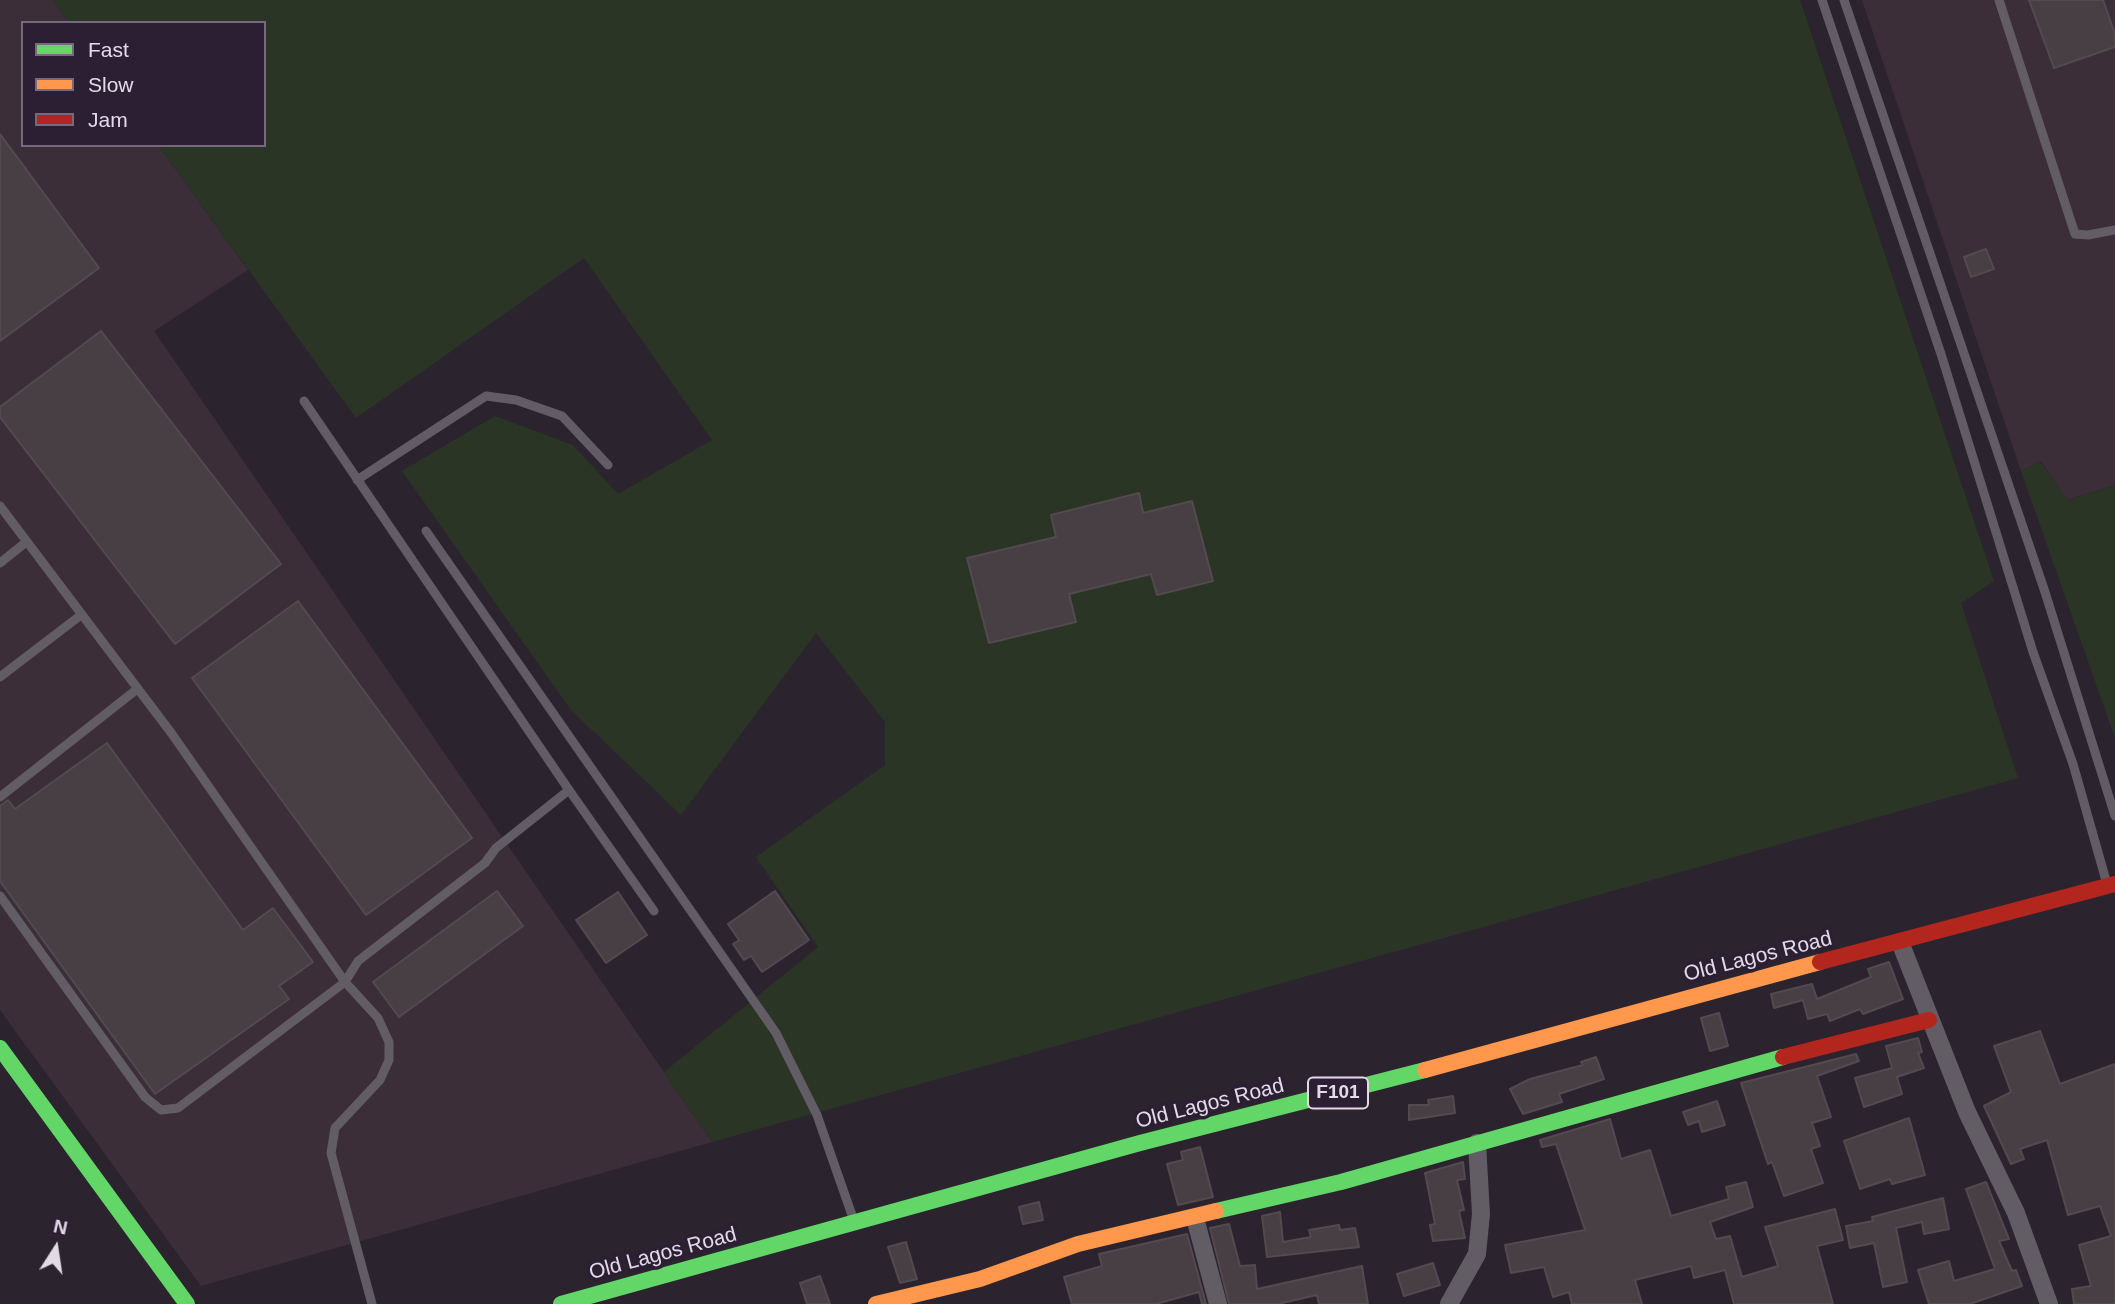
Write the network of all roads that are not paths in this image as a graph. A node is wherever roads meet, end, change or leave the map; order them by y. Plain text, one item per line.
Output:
1 (1822, 0) edge
2 (1844, 0) edge
3 (1999, 0) edge
4 (2115, 230) edge
5 (304, 401) dead end
6 (608, 464) dead end
7 (358, 481) junction
8 (0, 506) edge
9 (426, 531) dead end
10 (25, 543) junction
11 (0, 563) edge
12 (81, 615) junction
13 (0, 677) edge
14 (136, 690) junction
15 (569, 790) junction
16 (0, 797) edge
17 (2115, 816) edge
18 (2111, 885) edge
19 (0, 896) edge
20 (654, 911) dead end
21 (1900, 942) junction
22 (345, 982) junction
23 (1929, 1020) junction
24 (0, 1048) edge
25 (1477, 1143) junction
26 (1195, 1218) junction
27 (855, 1223) junction
28 (2044, 1303) edge
29 (187, 1304) edge
30 (372, 1304) edge
31 (561, 1304) edge
32 (876, 1304) edge
33 (1218, 1304) edge
34 (1449, 1304) edge

1 - 18 lane
2 - 17 lane
3 - 4 lane
5 - 7 lane
6 - 7 lane
7 - 15 lane
8 - 10 lane
9 - 27 lane
10 - 11 lane
10 - 12 lane
12 - 13 lane
12 - 14 lane
14 - 16 lane
14 - 22 lane
15 - 20 lane
15 - 22 lane
18 - 21 main road, Old Lagos Road / F101
19 - 22 lane
21 - 23 street
21 - 27 main road, Old Lagos Road / F101
22 - 30 lane
23 - 25 main road
23 - 28 street
24 - 29 main road
25 - 26 main road
25 - 34 street
26 - 32 main road
26 - 33 street
27 - 31 main road, Old Lagos Road / F101

